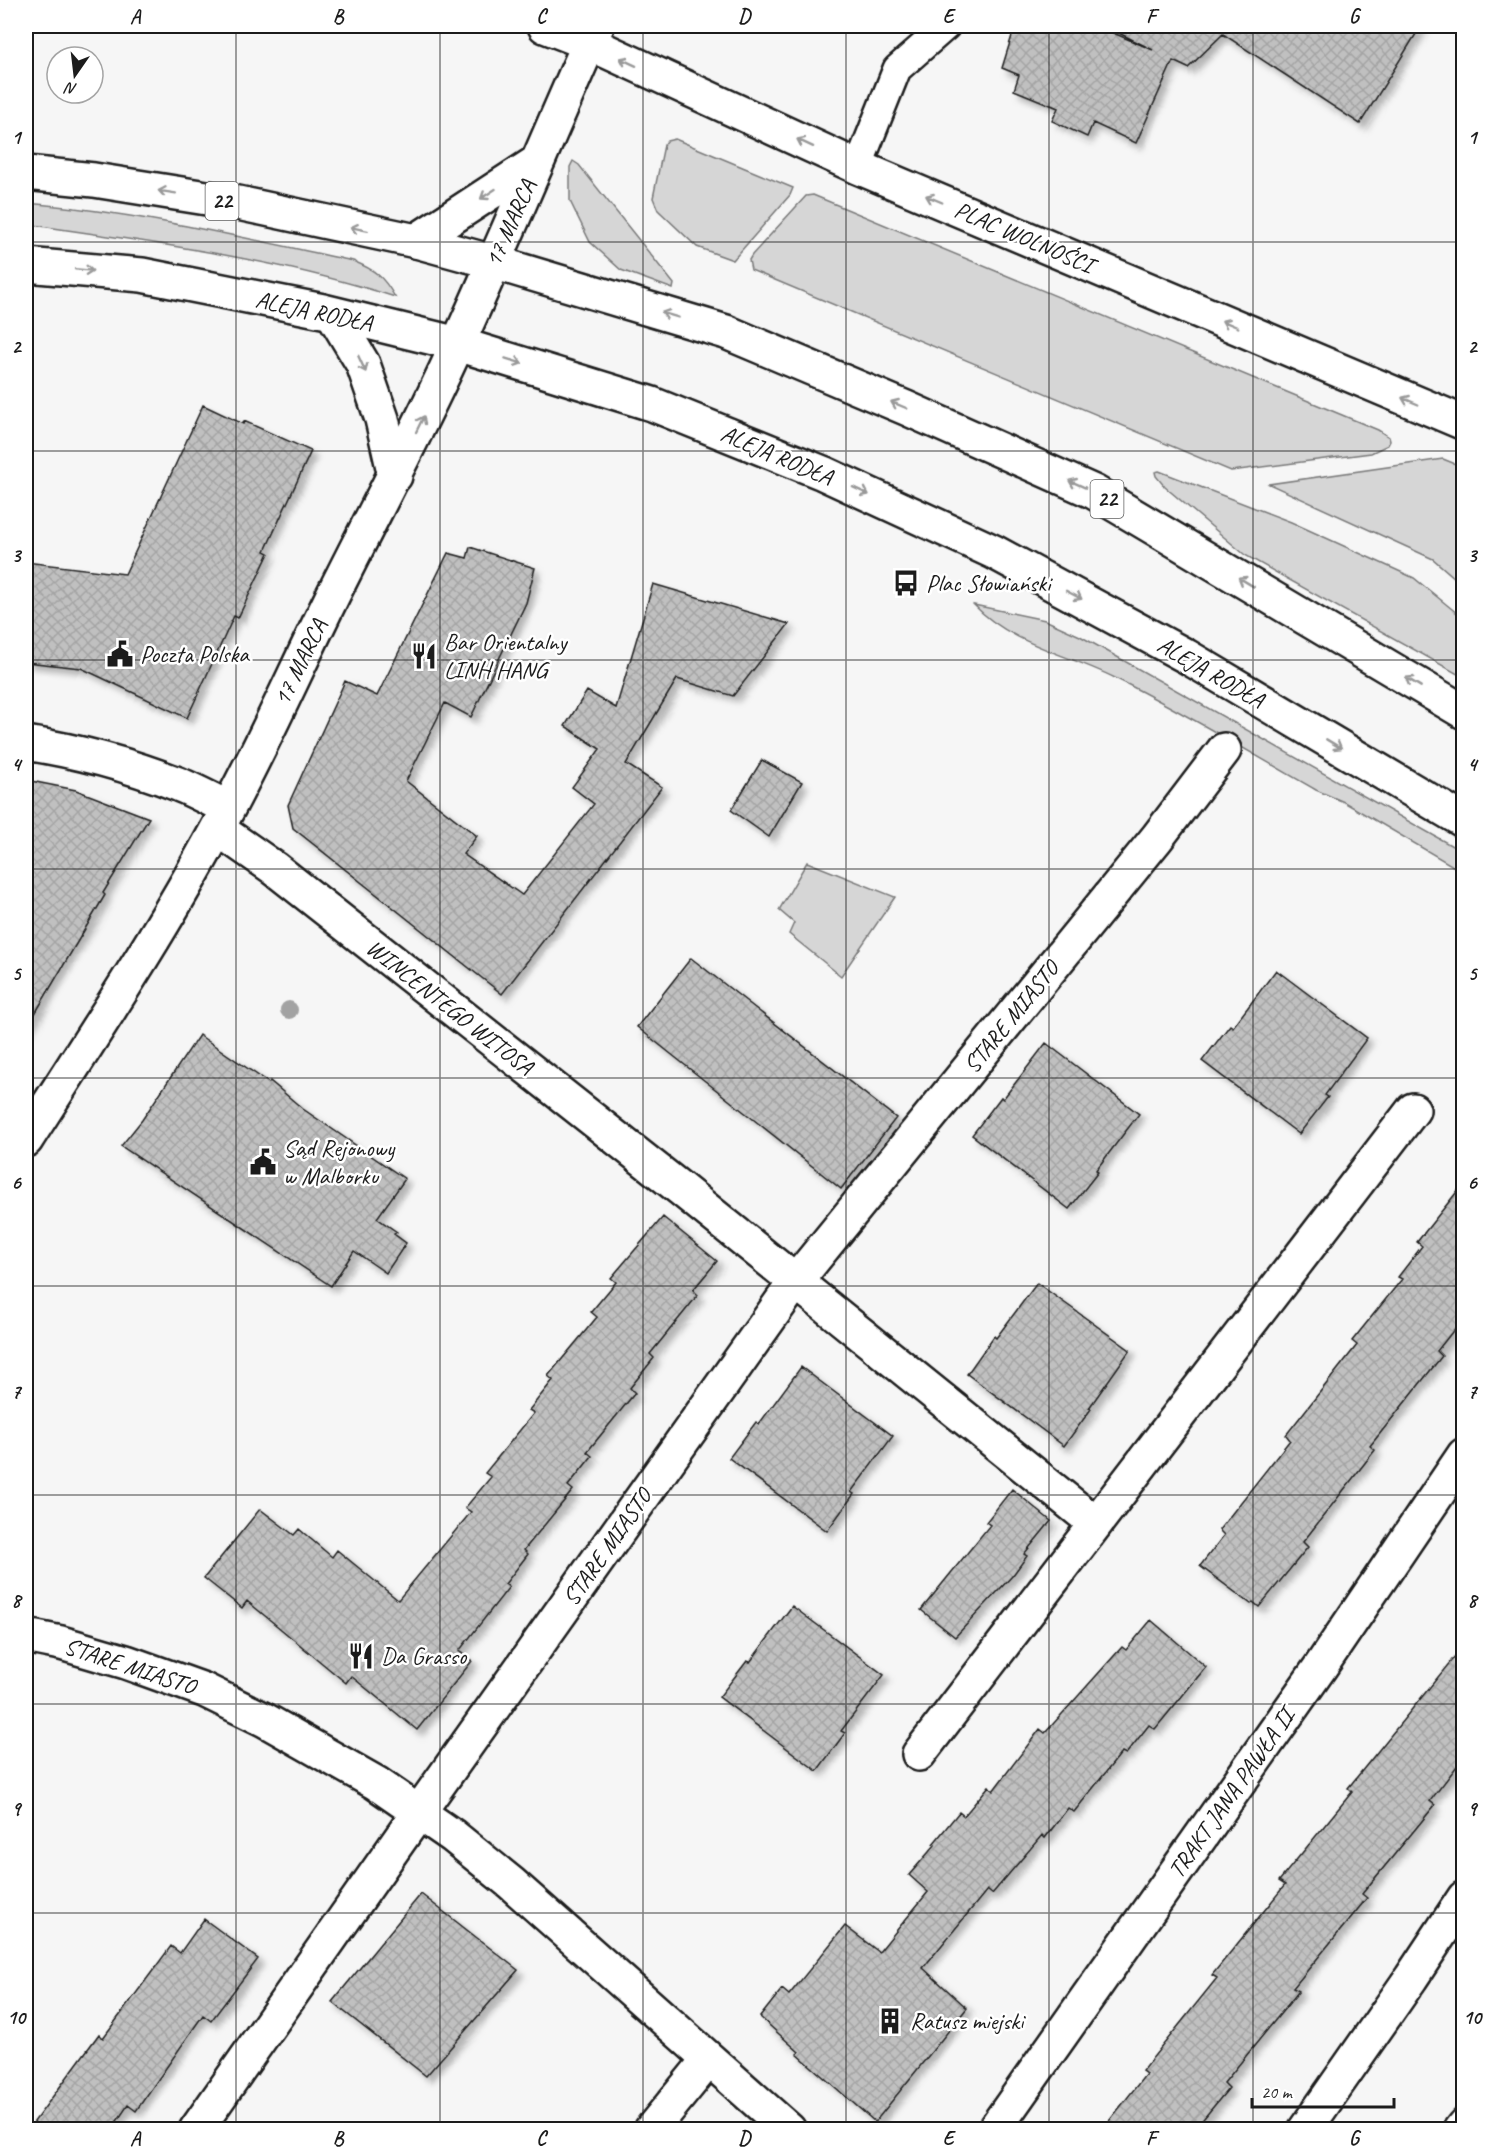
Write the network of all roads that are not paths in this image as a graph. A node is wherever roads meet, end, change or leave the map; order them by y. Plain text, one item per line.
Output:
1 (545, 26) edge
2 (946, 26) edge
3 (593, 34) edge
4 (537, 162) junction
5 (858, 167) junction
6 (26, 173) edge
7 (416, 241) junction
8 (493, 262) junction
9 (26, 265) edge
10 (333, 314) junction
11 (458, 344) junction
12 (1464, 423) edge
13 (394, 476) junction
14 (1464, 712) edge
15 (26, 743) edge
16 (1224, 750) dead end
17 (223, 818) junction
18 (1464, 821) edge
19 (1413, 1110) dead end
20 (26, 1140) edge
21 (796, 1281) junction
22 (1464, 1455) edge
23 (1095, 1523) junction
24 (26, 1636) edge
25 (919, 1754) dead end
26 (419, 1812) junction
27 (1464, 1898) edge
28 (708, 2059) junction
29 (1464, 2125) edge
30 (196, 2130) edge
31 (651, 2130) edge
32 (789, 2130) edge
33 (994, 2130) edge
34 (1305, 2130) edge
35 (1460, 2130) edge

1 - 3 street, PLAC WOLNOŚCI
2 - 5 lane
3 - 4 street, 17 MARCA
5 -> 3 street, PLAC WOLNOŚCI
4 -> 7 street, 17 MARCA
4 - 8 street, 17 MARCA
12 -> 5 street, PLAC WOLNOŚCI
7 -> 6 street, 22
7 - 8 street, 22
8 - 11 street, 17 MARCA
14 -> 8 street, 22
9 -> 10 street, ALEJA RODŁA
10 - 11 street, ALEJA RODŁA
10 -> 13 street
13 -> 11 street, 17 MARCA
11 -> 18 street, ALEJA RODŁA
13 - 17 street, 17 MARCA
15 - 17 street, WINCENTEGO WITOSA
16 - 21 street, STARE MIASTO
17 - 20 street, 17 MARCA
17 - 21 street, WINCENTEGO WITOSA
19 - 23 street
21 - 23 street
21 - 26 street, STARE MIASTO
22 - 33 street, TRAKT JANA PAWŁA II
23 - 25 street
24 - 26 street, STARE MIASTO
26 - 28 street, STARE MIASTO
26 - 30 street, STARE MIASTO
27 - 34 street
28 - 31 street
28 - 32 street, STARE MIASTO
29 - 35 street

